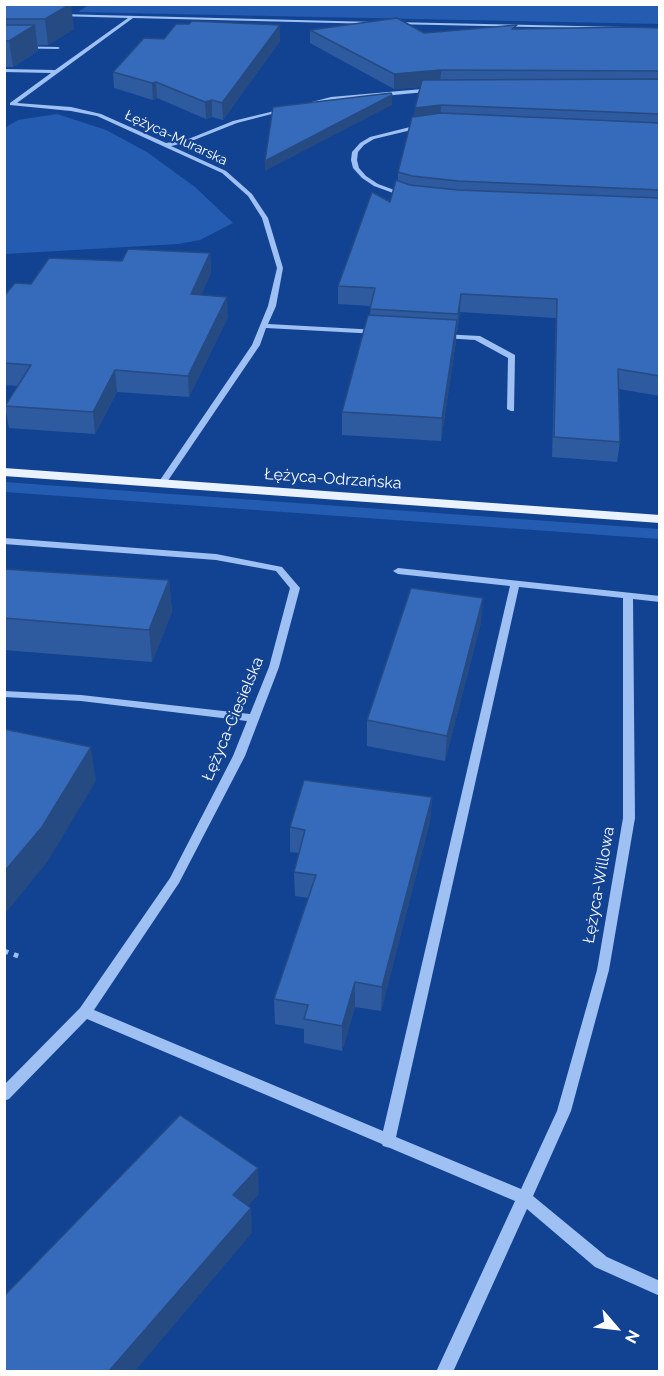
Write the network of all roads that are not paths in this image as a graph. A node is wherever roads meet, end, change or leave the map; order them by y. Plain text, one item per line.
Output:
1 (56, 15) edge
2 (132, 17) junction
3 (637, 28) edge
4 (4, 47) edge
5 (58, 48) dead end
6 (4, 70) edge
7 (55, 72) junction
8 (440, 89) edge
9 (12, 104) junction
10 (300, 105) edge
11 (290, 108) edge
12 (4, 109) edge
13 (429, 125) edge
14 (165, 145) junction
15 (410, 197) edge
16 (264, 326) junction
17 (382, 333) edge
18 (430, 335) edge
19 (512, 409) dead end
20 (4, 472) edge
21 (162, 483) junction
22 (660, 519) edge
23 (4, 541) edge
24 (398, 571) dead end
25 (515, 584) junction
26 (628, 596) junction
27 (660, 599) edge
28 (4, 694) edge
29 (254, 718) junction
30 (85, 1012) junction
31 (4, 1095) edge
32 (388, 1142) junction
33 (523, 1197) junction
34 (660, 1289) edge
35 (444, 1371) edge

1 - 2 street
2 - 3 street
2 - 7 street
4 - 5 street
6 - 7 street
7 - 9 street
8 - 10 street
9 - 12 street
9 - 14 street, Łężyca-Murarska
11 - 14 street
13 - 15 street
14 - 16 street, Łężyca-Murarska
16 - 17 street
16 - 21 street, Łężyca-Murarska
18 - 19 street
20 - 21 main road, Łężyca-Odrzańska
21 - 22 main road, Łężyca-Odrzańska
23 - 29 street, Łężyca-Ciesielska
24 - 25 street
25 - 26 street
25 - 32 street
26 - 27 street
26 - 33 street, Łężyca-Willowa
28 - 29 street
29 - 30 street, Łężyca-Ciesielska
30 - 31 street, Łężyca-Ciesielska
30 - 32 street
32 - 33 street
33 - 34 street
33 - 35 street, Łężyca-Willowa

